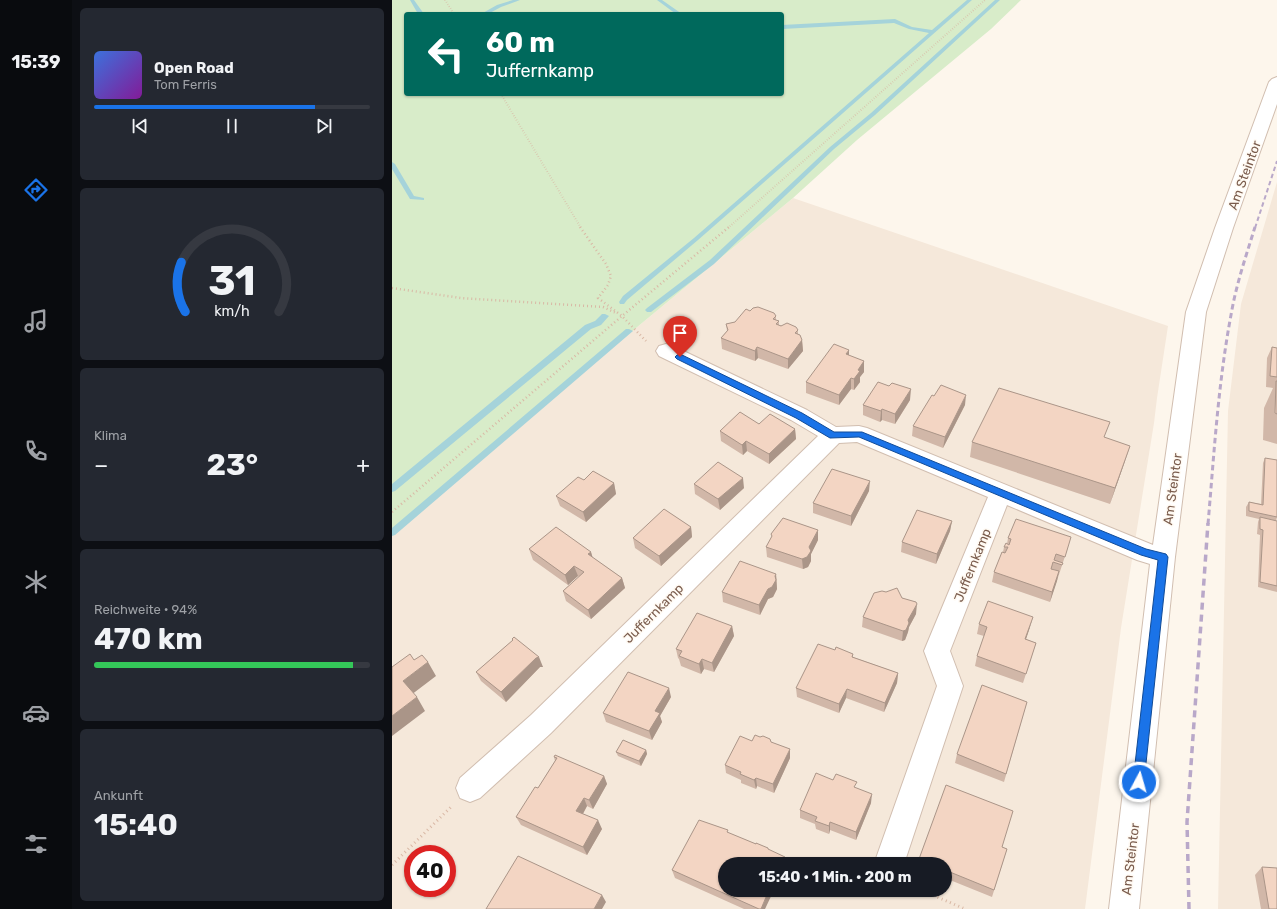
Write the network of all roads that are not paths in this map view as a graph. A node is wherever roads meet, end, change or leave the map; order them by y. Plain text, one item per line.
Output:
1 (1277, 82) edge
2 (666, 351) road end
3 (833, 435) junction
4 (1001, 493) junction
5 (1163, 557) junction
6 (470, 788) road end
7 (891, 857) edge
8 (1124, 909) edge

1 - 5 street, Am Steintor
2 - 3 street
3 - 4 street
3 - 6 street, Juffernkamp
4 - 5 street
4 - 7 street, Juffernkamp
5 - 8 street, Am Steintor

